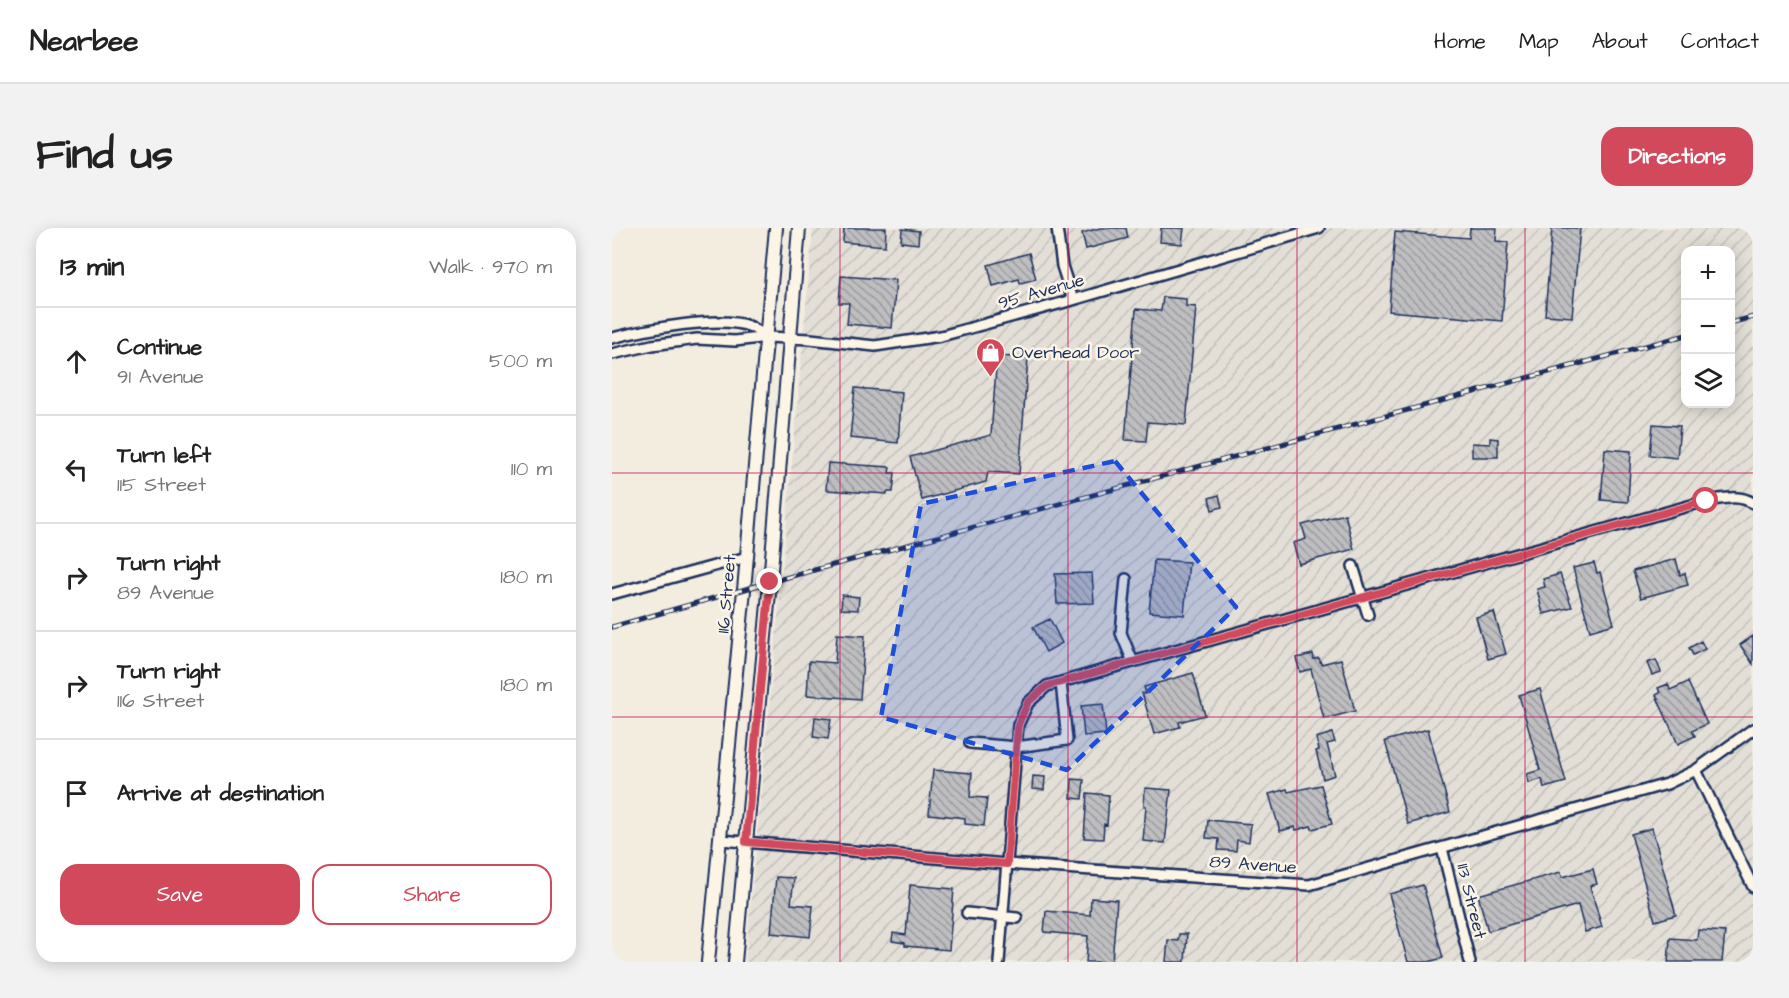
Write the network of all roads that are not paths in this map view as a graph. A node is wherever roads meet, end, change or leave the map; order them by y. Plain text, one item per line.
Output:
1 (776, 228) edge
2 (800, 228) edge
3 (1058, 228) edge
4 (1318, 228) edge
5 (1073, 300) junction
6 (767, 337) junction
7 (612, 338) edge
8 (789, 338) junction
9 (612, 354) edge
10 (1753, 503) edge
11 (747, 557) junction
12 (1353, 566) dead end
13 (1126, 579) dead end
14 (612, 594) edge
15 (1362, 598) junction
16 (1368, 615) dead end
17 (1133, 662) junction
18 (1062, 682) junction
19 (1753, 729) edge
20 (970, 743) dead end
21 (1016, 747) junction
22 (1696, 770) junction
23 (721, 840) junction
24 (746, 842) junction
25 (1442, 848) junction
26 (1007, 864) junction
27 (1753, 887) edge
28 (967, 913) dead end
29 (1003, 917) junction
30 (1017, 918) dead end
31 (708, 962) edge
32 (735, 962) edge
33 (999, 962) edge
34 (1470, 962) edge

1 - 6 main road, 116 Street
2 - 8 main road
3 - 5 street
4 - 5 street, 95 Avenue
5 - 8 street, 95 Avenue
6 - 7 street, 95 Avenue
6 - 8 street, 95 Avenue
6 - 9 street, 95 Avenue
6 - 11 main road, 116 Street
8 - 24 main road
10 - 15 street
11 - 14 street
11 - 23 main road, 116 Street
12 - 15 street
13 - 17 street
15 - 16 street
15 - 17 street
17 - 18 street
18 - 21 street
18 - 21 street
19 - 22 street, 89 Avenue
20 - 21 street
21 - 26 street
22 - 25 street, 89 Avenue
22 - 27 street
23 - 24 street, 89 Avenue
23 - 31 main road, 116 Street
24 - 26 street, 89 Avenue
24 - 32 main road
25 - 26 street, 89 Avenue
25 - 34 street, 113 Street
26 - 29 street
28 - 29 street
29 - 30 street
29 - 33 street

